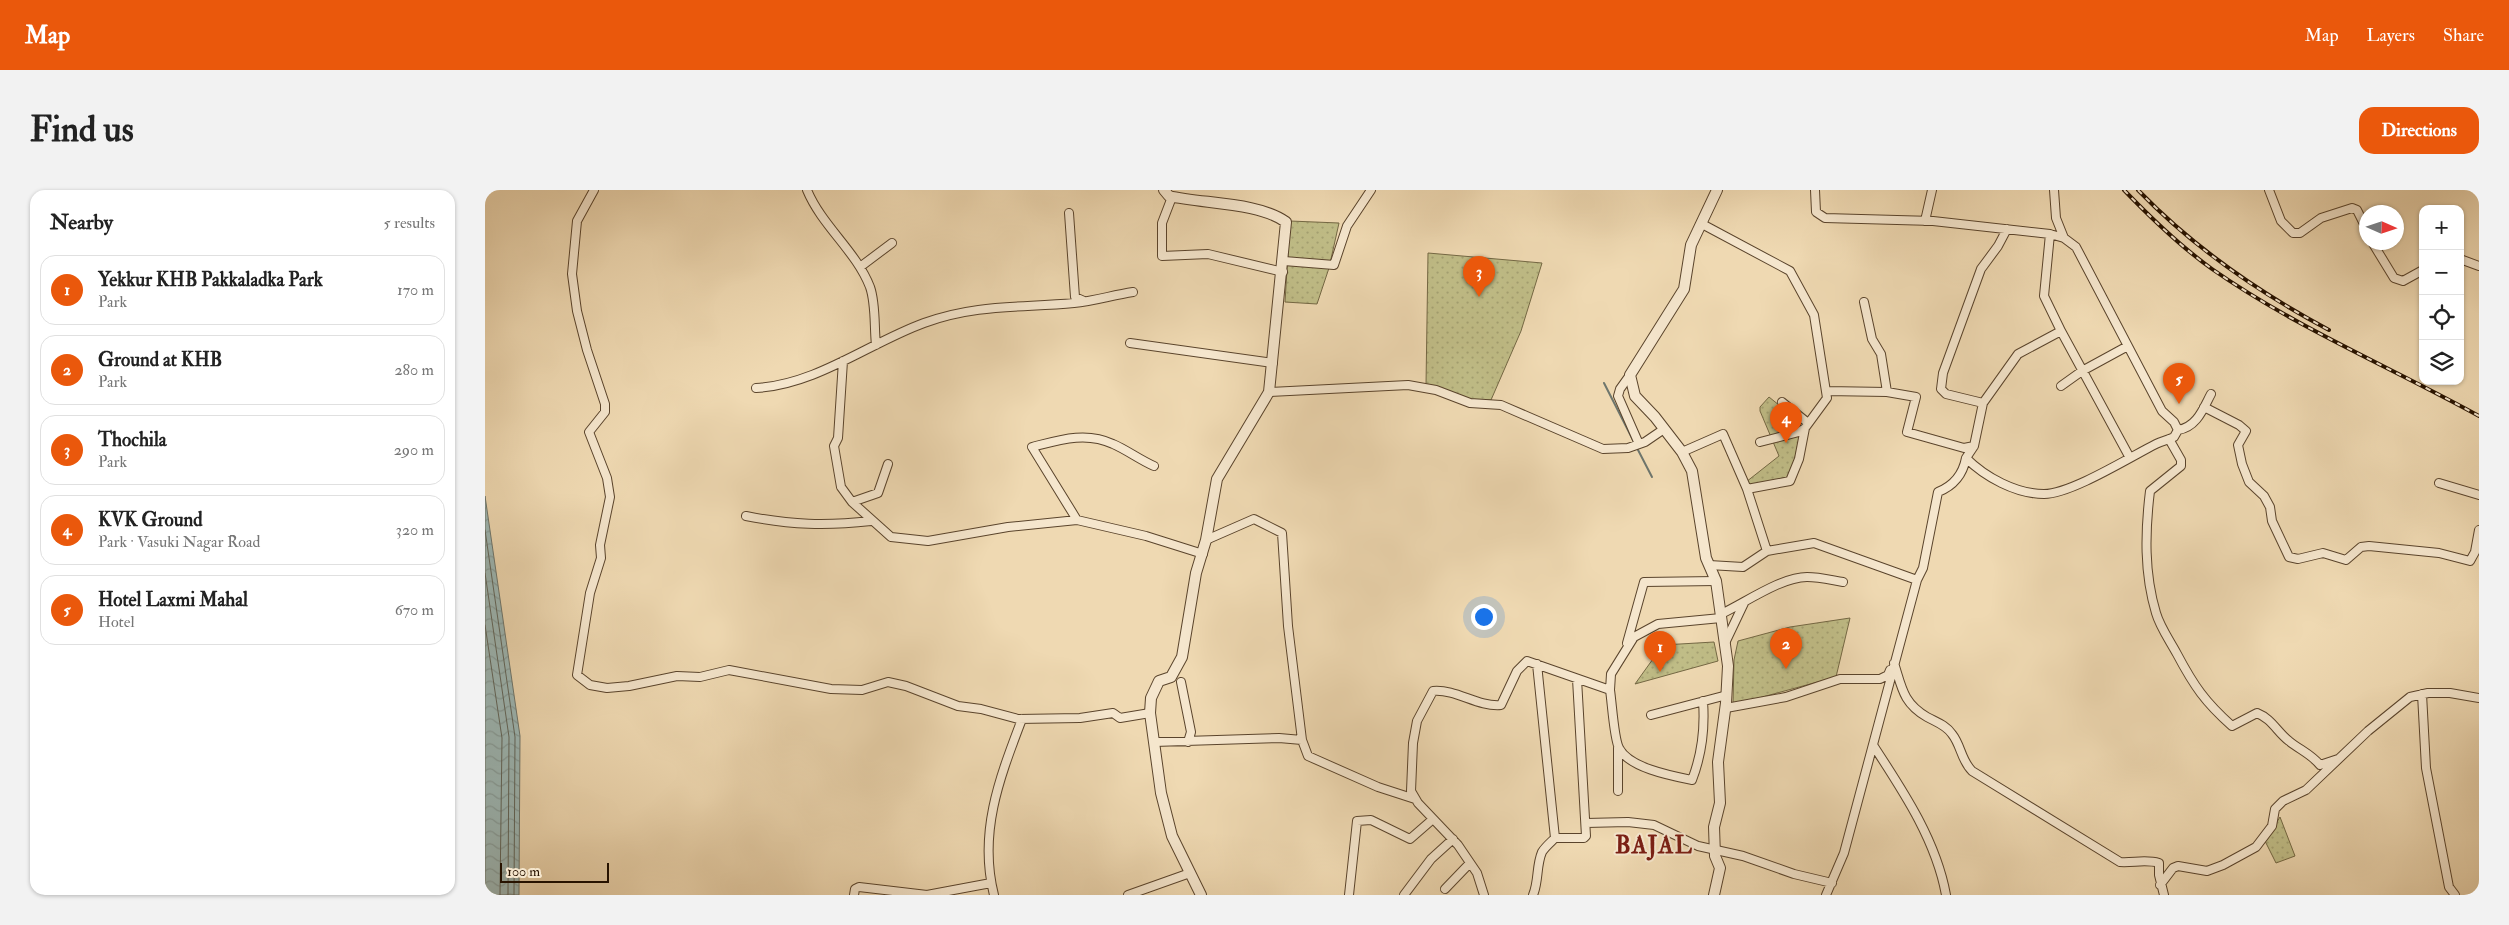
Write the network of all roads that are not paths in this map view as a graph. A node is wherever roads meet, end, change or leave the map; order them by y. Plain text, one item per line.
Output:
1 (594, 190) edge
2 (807, 190) edge
3 (1371, 190) edge
4 (1717, 190) edge
5 (1815, 190) edge
6 (1933, 190) edge
7 (2054, 190) edge
8 (2269, 190) edge
9 (1168, 193) edge
10 (1069, 213) dead end
11 (2359, 214) edge
12 (1925, 221) junction
13 (1702, 224) junction
14 (2007, 229) junction
15 (2050, 234) junction
16 (2064, 238) junction
17 (892, 243) dead end
18 (2377, 250) edge
19 (2464, 260) edge
20 (1283, 261) junction
21 (2479, 266) edge
22 (860, 267) junction
23 (1283, 272) junction
24 (2419, 272) edge
25 (1133, 292) dead end
26 (1083, 301) junction
27 (1864, 302) dead end
28 (2061, 331) junction
29 (1130, 343) dead end
30 (876, 345) junction
31 (2126, 347) junction
32 (843, 362) junction
33 (1273, 363) junction
34 (2082, 371) junction
35 (1630, 374) junction
36 (2061, 386) dead end
37 (756, 388) dead end
38 (1826, 391) junction
39 (1269, 392) junction
40 (1887, 392) junction
41 (2211, 394) dead end
42 (1782, 402) dead end
43 (1983, 403) junction
44 (2204, 407) junction
45 (1806, 425) junction
46 (1664, 429) junction
47 (2178, 430) junction
48 (2169, 439) junction
49 (1760, 442) dead end
50 (1636, 445) junction
51 (1974, 446) junction
52 (1682, 452) junction
53 (1966, 458) junction
54 (2130, 458) junction
55 (888, 464) dead end
56 (1154, 466) dead end
57 (2439, 483) dead end
58 (1747, 489) junction
59 (2479, 494) edge
60 (852, 502) junction
61 (746, 516) dead end
62 (1077, 520) junction
63 (871, 521) junction
64 (2479, 530) edge
65 (1206, 540) junction
66 (1767, 551) junction
67 (1203, 554) junction
68 (1709, 565) junction
69 (1917, 580) junction
70 (1716, 581) junction
71 (1843, 582) dead end
72 (1744, 603) junction
73 (1721, 616) junction
74 (1725, 643) junction
75 (1624, 654) junction
76 (1894, 661) junction
77 (1537, 664) junction
78 (567, 672) dead end
79 (577, 675) junction
80 (1577, 678) junction
81 (1890, 678) junction
82 (1181, 682) dead end
83 (1610, 690) junction
84 (1903, 693) junction
85 (1727, 694) junction
86 (2422, 694) junction
87 (2479, 698) edge
88 (1703, 701) junction
89 (1725, 708) junction
90 (1150, 713) junction
91 (1651, 715) dead end
92 (1022, 719) junction
93 (1302, 740) junction
94 (1154, 742) junction
95 (1188, 742) junction
96 (1873, 745) junction
97 (1618, 748) junction
98 (2338, 759) junction
99 (1618, 791) dead end
100 (1415, 799) junction
101 (1433, 819) junction
102 (1586, 823) junction
103 (1555, 838) junction
104 (1453, 839) junction
105 (1715, 852) junction
106 (1470, 863) junction
107 (1190, 873) junction
108 (991, 883) junction
109 (1831, 883) junction
110 (2160, 885) junction
111 (1445, 889) dead end
112 (854, 895) edge
113 (994, 895) edge
114 (1129, 895) edge
115 (1201, 895) edge
116 (1349, 895) edge
117 (1404, 895) edge
118 (1484, 895) edge
119 (1533, 895) edge
120 (1714, 895) edge
121 (1826, 895) edge
122 (1946, 895) edge
123 (2164, 895) edge
124 (2455, 895) edge

1 - 79 street
2 - 22 street
3 - 20 street
4 - 13 street
5 - 12 street
6 - 12 street
7 - 16 street
8 - 11 street
9 - 20 street
9 - 23 street
10 - 26 street
12 - 14 street
13 - 35 street
13 - 38 street
14 - 15 street
14 - 43 street
15 - 16 street
15 - 28 street
16 - 31 street
17 - 22 street
18 - 24 street
19 - 21 street
20 - 23 street
22 - 30 street
23 - 33 street
25 - 26 street
26 - 30 street
27 - 40 street
28 - 34 street
28 - 43 street
29 - 33 street
30 - 32 street
31 - 34 street
31 - 47 street
32 - 37 street
32 - 60 street
33 - 39 street
34 - 36 street
34 - 54 street
35 - 46 street
35 - 50 street
38 - 40 street
38 - 45 street
39 - 50 street
39 - 65 street
40 - 51 street
41 - 44 street
42 - 45 street
43 - 51 street
44 - 47 street
44 - 64 street
45 - 49 street
45 - 58 street
46 - 50 street
46 - 52 street
47 - 48 street
48 - 54 street
48 - 98 street
51 - 53 street
52 - 58 street
52 - 68 street
53 - 54 street
53 - 69 street
55 - 60 street
56 - 62 street
57 - 59 street
58 - 66 street
60 - 63 street
61 - 63 street
62 - 63 street
62 - 67 street
65 - 67 street
65 - 93 street
66 - 68 street
66 - 69 street
67 - 90 street
68 - 70 street
69 - 76 street
70 - 73 street
70 - 75 street
71 - 72 street
72 - 73 street
72 - 74 street
73 - 74 street
73 - 75 street
74 - 85 street
75 - 83 street
76 - 81 street
76 - 84 street
76 - 89 street
77 - 80 street
77 - 100 street
77 - 103 street
78 - 79 street
79 - 92 street
80 - 83 street
80 - 102 street
81 - 84 street
81 - 96 street
82 - 95 street
83 - 97 street
84 - 110 street
85 - 88 street
85 - 89 street
86 - 87 street
86 - 98 street
86 - 124 street
88 - 91 street
88 - 97 street
89 - 105 street
90 - 92 street
90 - 94 street
92 - 108 street
93 - 95 street
93 - 100 street
94 - 95 street
94 - 107 street
96 - 109 street
96 - 122 street
97 - 99 street
98 - 110 street
100 - 101 street
101 - 104 street
101 - 116 street
102 - 103 street
102 - 105 street
103 - 119 street
104 - 106 street
104 - 117 street
105 - 109 street
105 - 120 street
106 - 111 street
106 - 118 street
107 - 114 street
107 - 115 street
108 - 112 street
108 - 113 street
109 - 121 street
110 - 123 street

